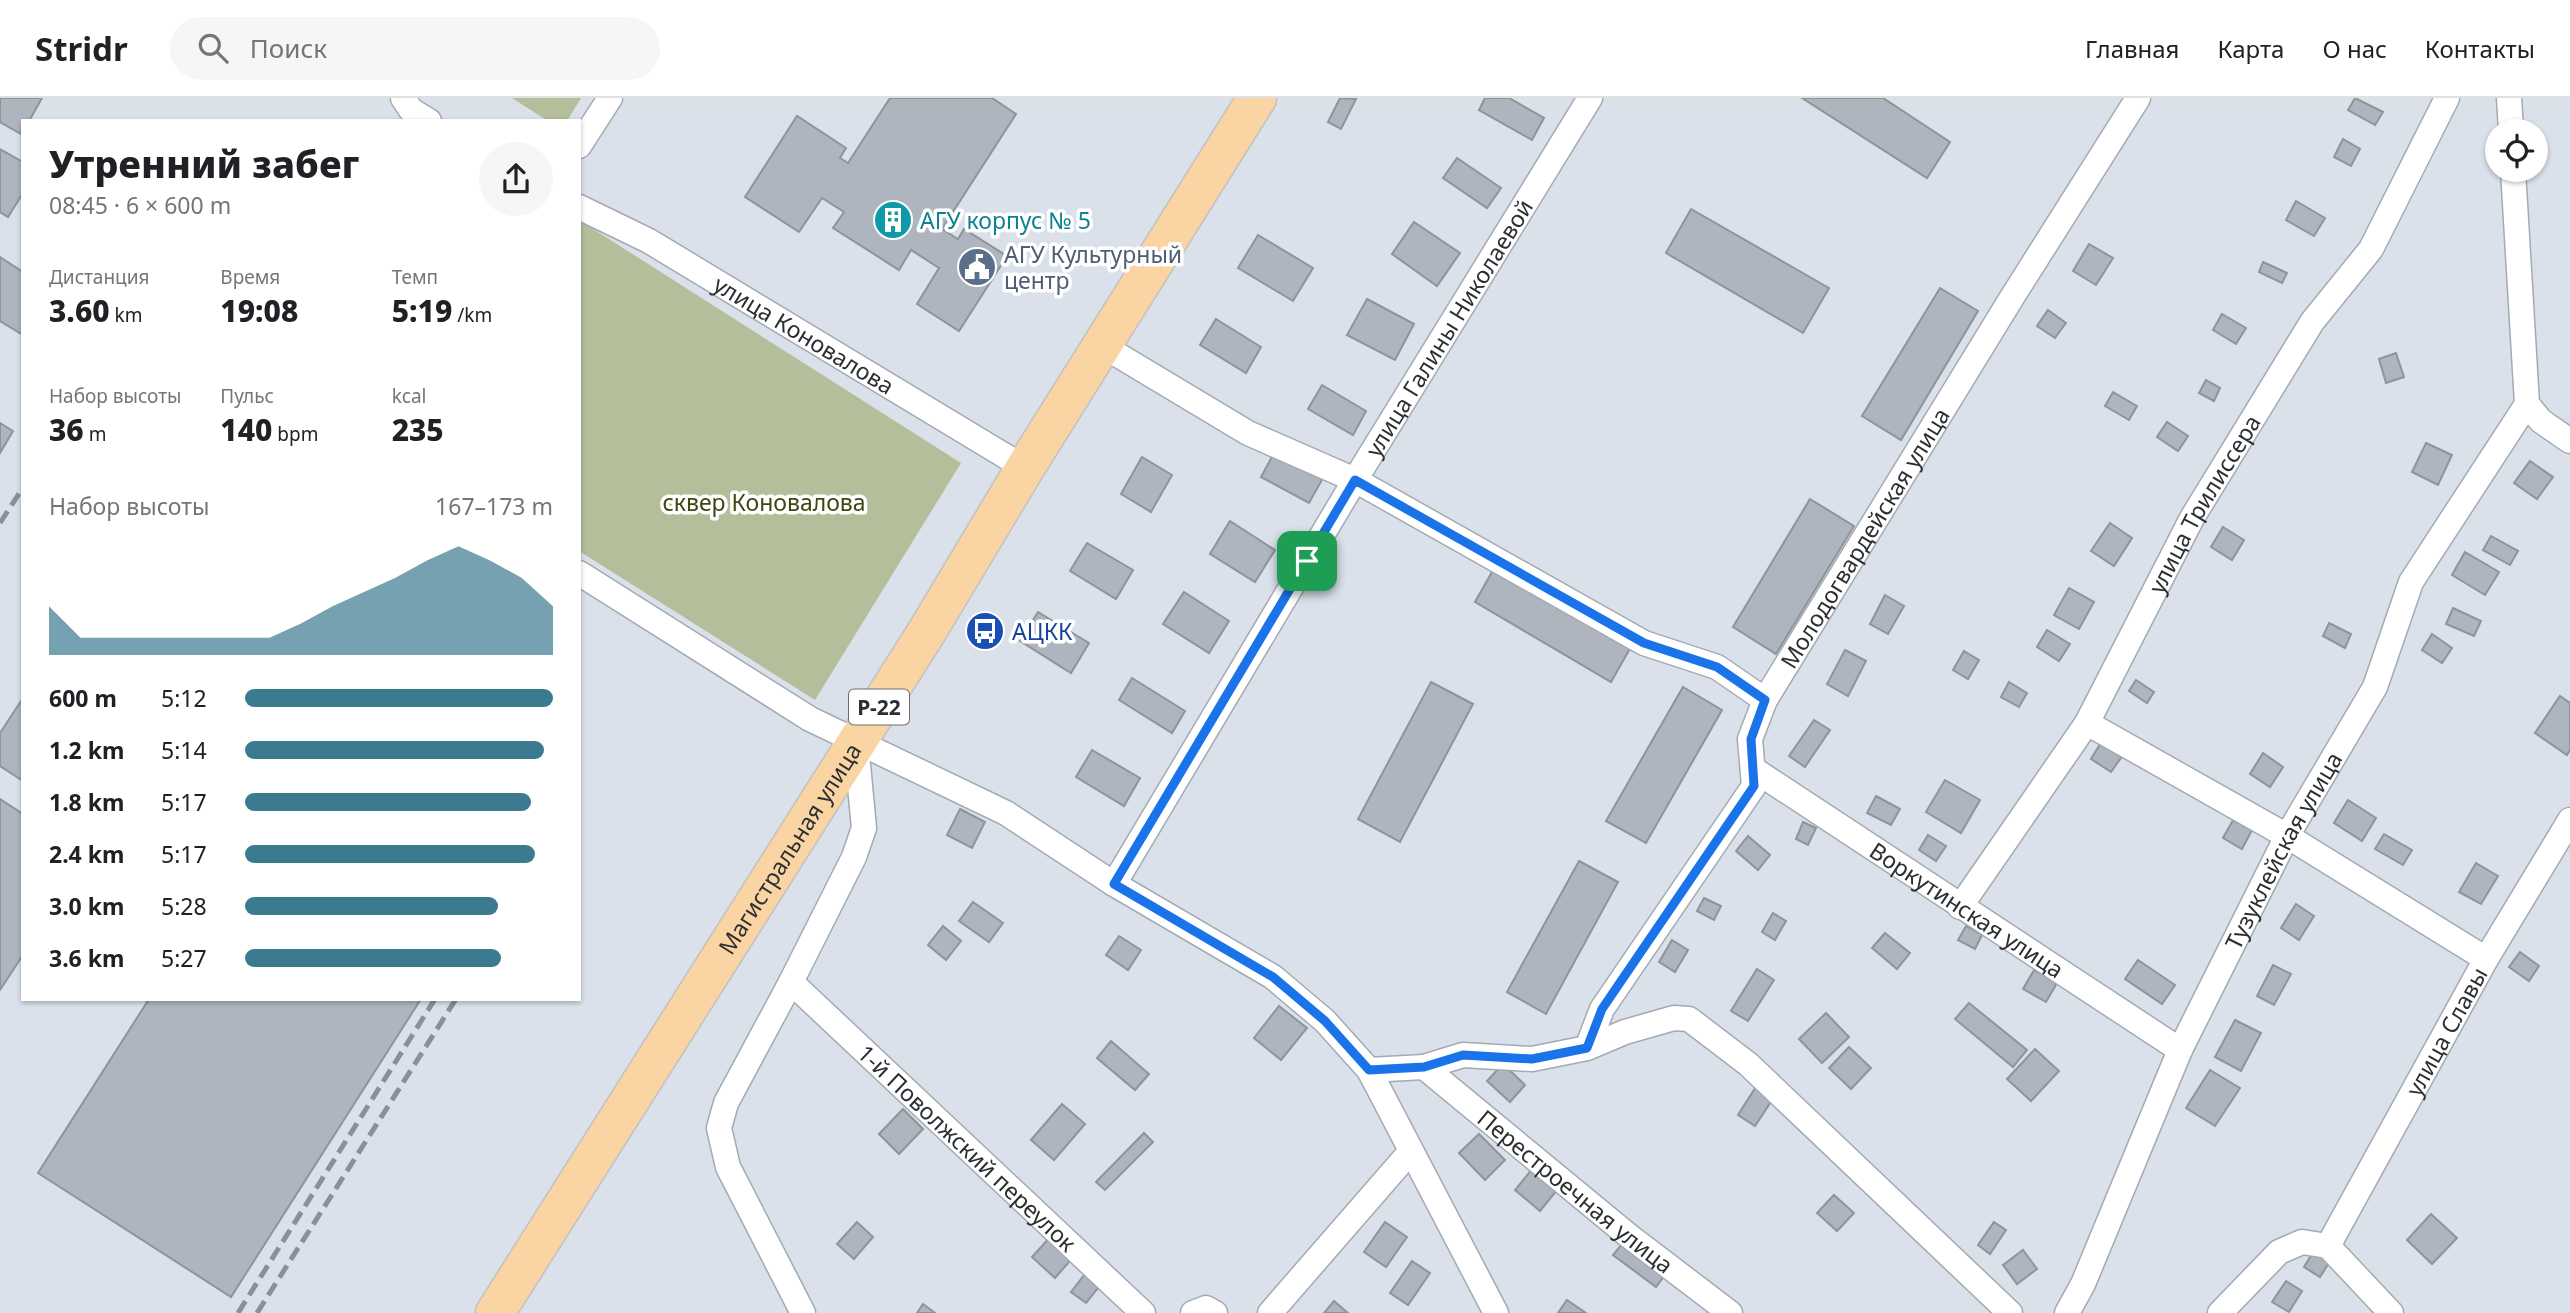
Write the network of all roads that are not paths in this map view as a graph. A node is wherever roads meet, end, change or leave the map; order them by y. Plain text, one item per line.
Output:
1 (610, 98) edge
2 (1257, 98) edge
3 (1590, 98) edge
4 (2138, 98) edge
5 (2446, 98) edge
6 (2509, 98) edge
7 (2510, 119) edge
8 (581, 143) edge
9 (2514, 182) edge
10 (581, 208) edge
11 (1102, 346) junction
12 (2528, 404) junction
13 (2570, 441) edge
14 (1025, 468) junction
15 (1355, 480) junction
16 (581, 574) edge
17 (1765, 700) junction
18 (2087, 723) junction
19 (856, 743) junction
20 (1753, 769) junction
21 (2570, 820) edge
22 (2287, 836) junction
23 (1114, 884) junction
24 (1960, 907) junction
25 (2486, 959) junction
26 (791, 982) junction
27 (1587, 1048) junction
28 (2180, 1050) junction
29 (1424, 1067) junction
30 (1369, 1070) junction
31 (1410, 1152) junction
32 (2328, 1246) junction
33 (495, 1313) edge
34 (803, 1313) edge
35 (1143, 1313) edge
36 (1193, 1313) edge
37 (1215, 1313) edge
38 (1270, 1313) edge
39 (1496, 1313) edge
40 (1730, 1313) edge
41 (2010, 1313) edge
42 (2067, 1313) edge
43 (2220, 1313) edge
44 (2391, 1313) edge

1 - 8 street
2 - 11 highway, Магистральная улица / Р-22
3 - 15 street, улица Галины Николаевой
4 - 17 street, Молодогвардейская улица
5 - 18 street, улица Трилиссера
6 - 7 street
9 - 12 street
10 - 14 street, улица Коновалова
11 - 14 highway, Магистральная улица / Р-22
11 - 15 street
12 - 13 street
12 - 22 street, Тузуклейская улица
14 - 19 highway, Магистральная улица / Р-22
15 - 17 street
15 - 23 street, улица Галины Николаевой
16 - 19 street
17 - 20 street, Молодогвардейская улица
18 - 22 street
18 - 24 street, улица Трилиссера
19 - 23 street
19 - 26 street
19 - 33 highway, Магистральная улица / Р-22
20 - 24 street, Воркутинская улица
20 - 27 street, Молодогвардейская улица
21 - 25 street, улица Славы
22 - 25 street
22 - 28 street, Тузуклейская улица
23 - 30 street
24 - 28 street, Воркутинская улица
25 - 32 street, улица Славы
26 - 34 street
26 - 35 street, 1-й Поволжский переулок
27 - 29 street
27 - 41 street
28 - 42 street, Тузуклейская улица
29 - 30 street
29 - 40 street, Перестроечная улица
30 - 31 street
31 - 38 street
31 - 39 street
32 - 43 street
32 - 44 street
36 - 37 street

